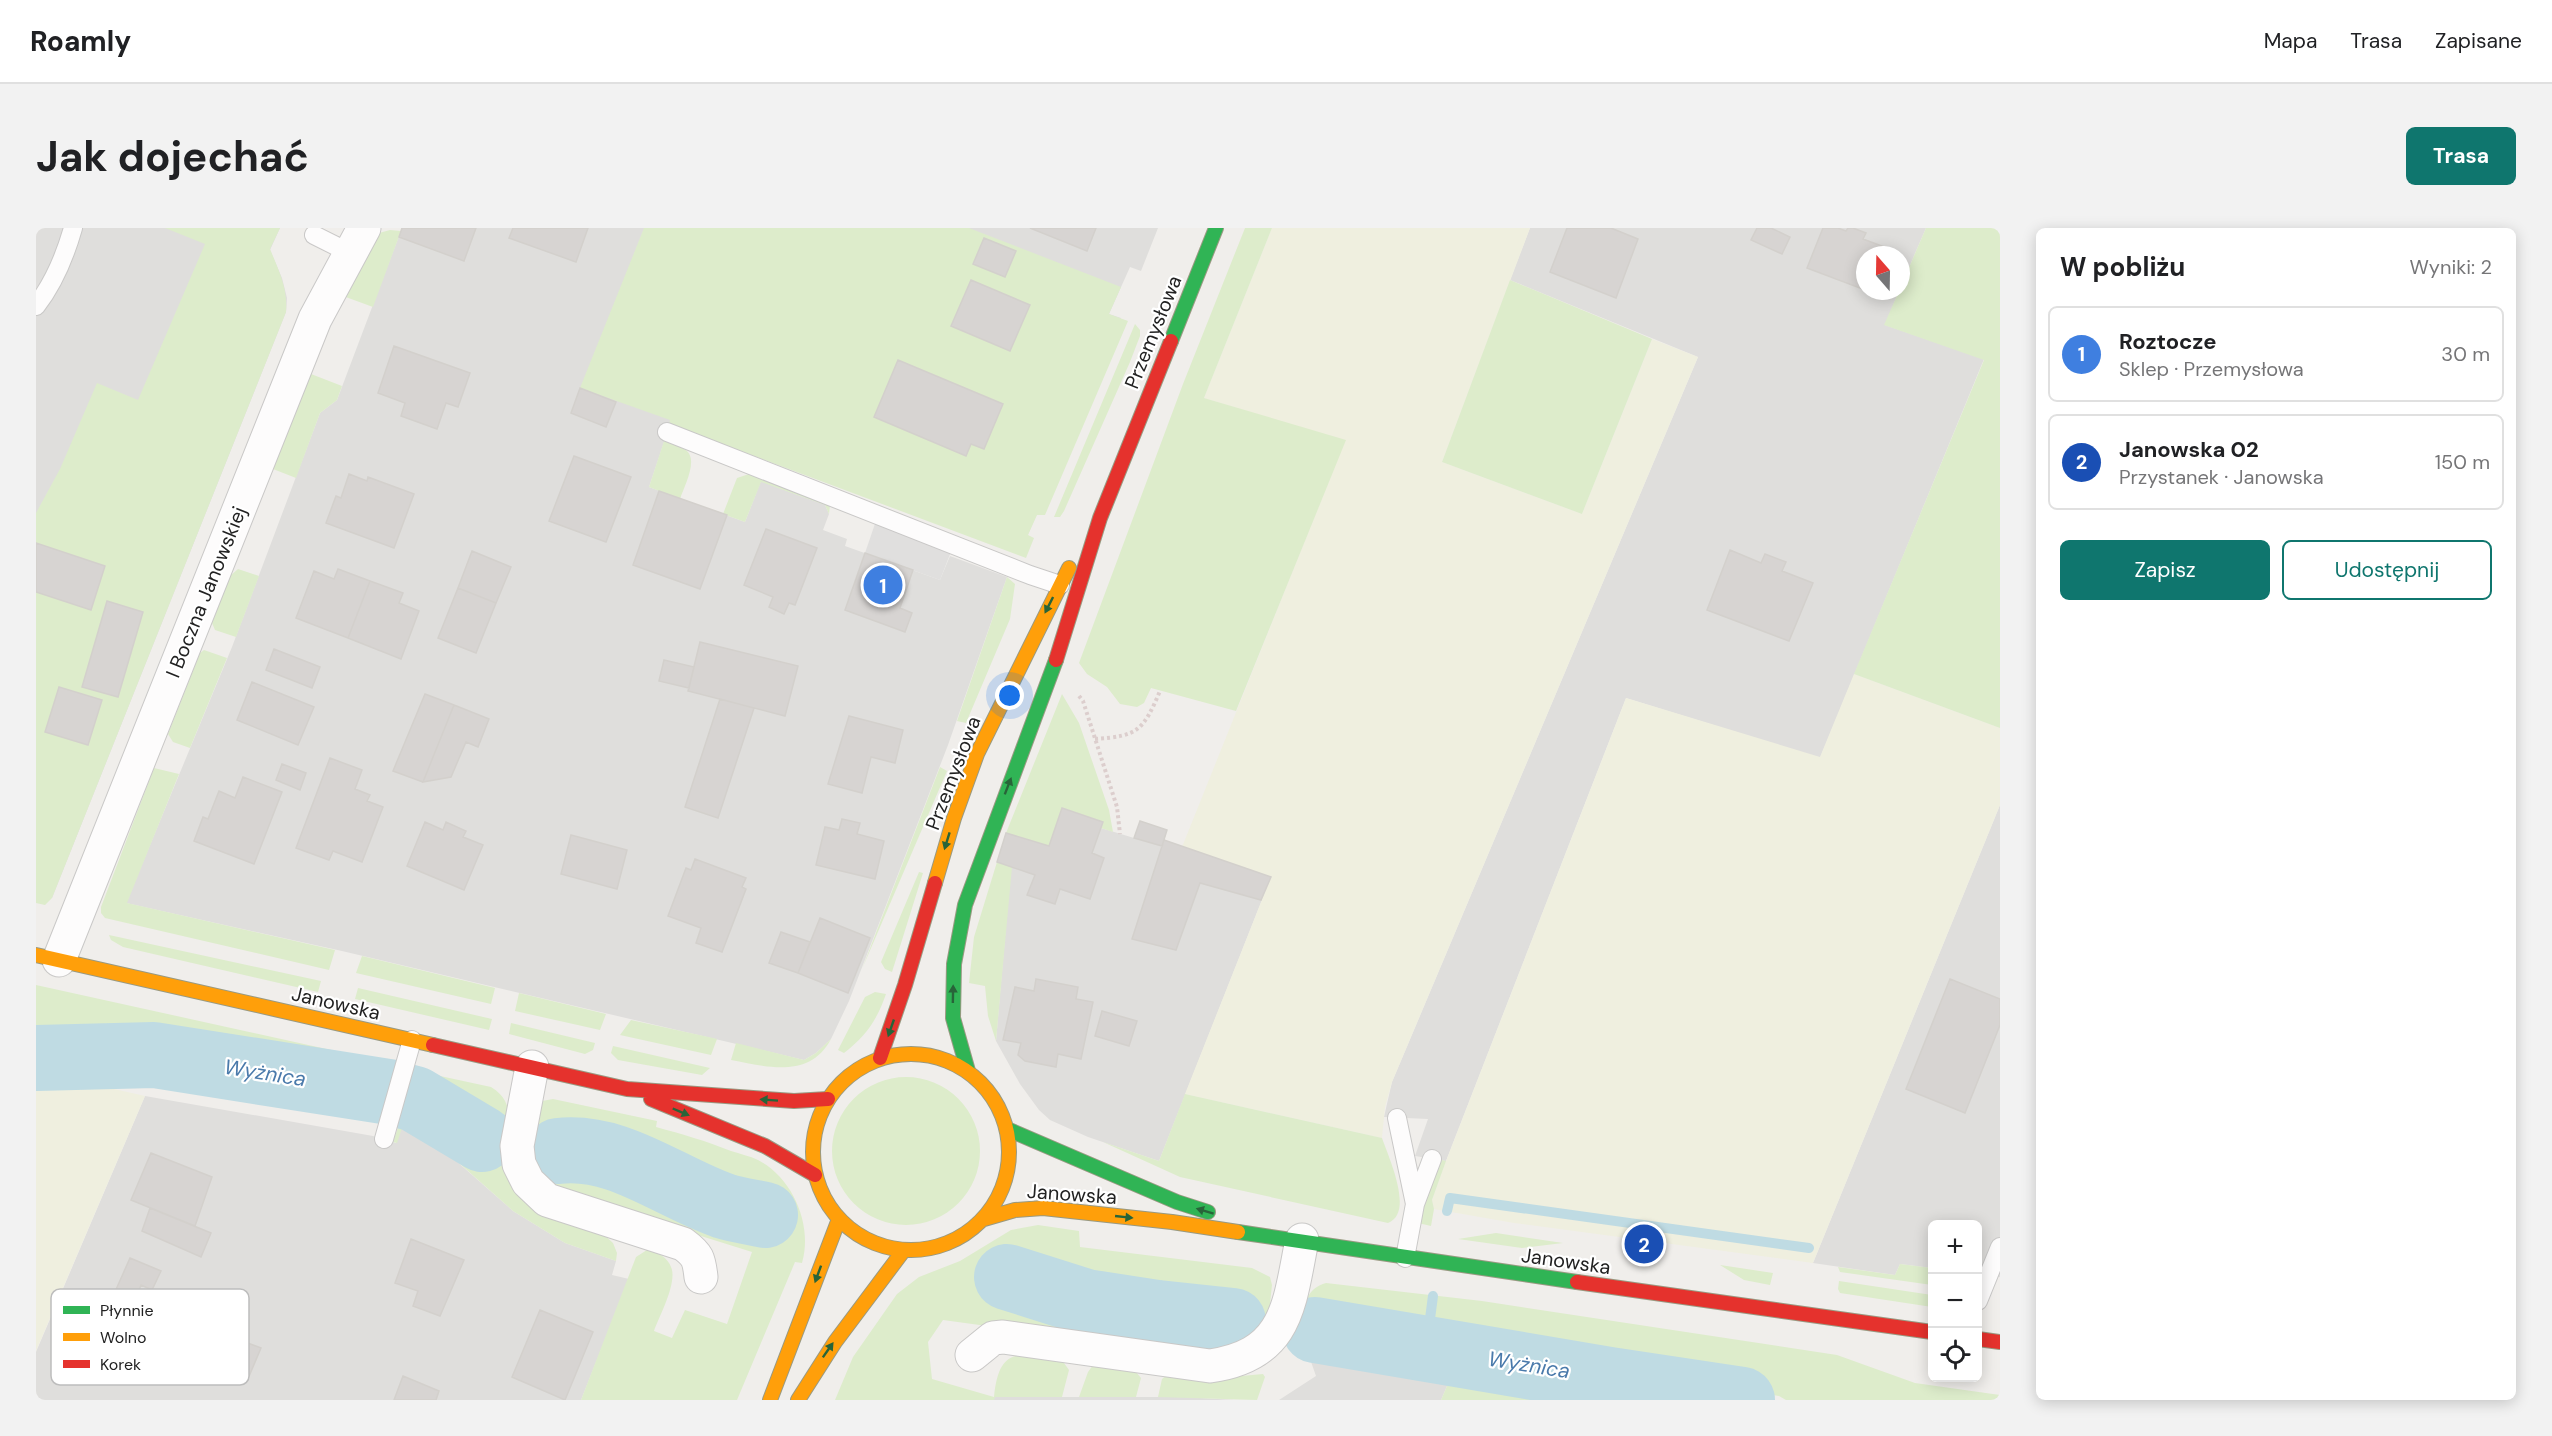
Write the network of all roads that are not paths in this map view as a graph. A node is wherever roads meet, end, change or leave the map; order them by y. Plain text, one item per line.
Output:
1 (73, 228) edge
2 (1216, 228) edge
3 (314, 234) dead end
4 (357, 240) edge
5 (36, 306) edge
6 (667, 432) dead end
7 (1100, 518) junction
8 (1060, 585) junction
9 (48, 958) edge
10 (412, 1040) junction
11 (880, 1058) junction
12 (532, 1067) junction
13 (968, 1071) junction
14 (627, 1089) junction
15 (828, 1099) junction
16 (1397, 1118) dead end
17 (1007, 1129) junction
18 (384, 1139) dead end
19 (1432, 1159) dead end
20 (815, 1175) junction
21 (1415, 1204) junction
22 (838, 1219) junction
23 (984, 1219) junction
24 (1302, 1240) junction
25 (2000, 1248) edge
26 (904, 1250) junction
27 (1405, 1258) junction
28 (701, 1277) dead end
29 (1982, 1289) edge
30 (1928, 1331) edge
31 (1982, 1340) edge
32 (2000, 1342) edge
33 (972, 1355) dead end
34 (770, 1400) edge
35 (798, 1400) edge

1 - 5 lane
2 - 7 main road, Przemysłowa
3 - 4 lane
4 - 9 street, I Boczna Janowskiej
6 - 8 lane
7 - 8 main road, Przemysłowa
13 -> 7 main road, Przemysłowa
8 -> 11 main road, Przemysłowa
9 - 10 main road, Janowska
10 - 12 main road, Janowska
10 - 18 lane
11 - 13 main road
11 - 15 main road
12 - 14 main road, Janowska
12 - 28 street
13 - 17 main road
15 -> 14 main road, Janowska
14 -> 20 main road, Janowska
15 - 20 main road
16 - 21 lane
17 - 23 main road
24 -> 17 main road, Janowska
19 - 21 lane
20 - 22 main road
21 - 27 lane
22 - 26 main road
22 -> 34 main road
23 -> 24 main road, Janowska
23 - 26 main road
24 - 27 main road, Janowska
24 - 33 street
25 - 29 lane
35 -> 26 main road
27 - 30 main road, Janowska
31 - 32 main road

